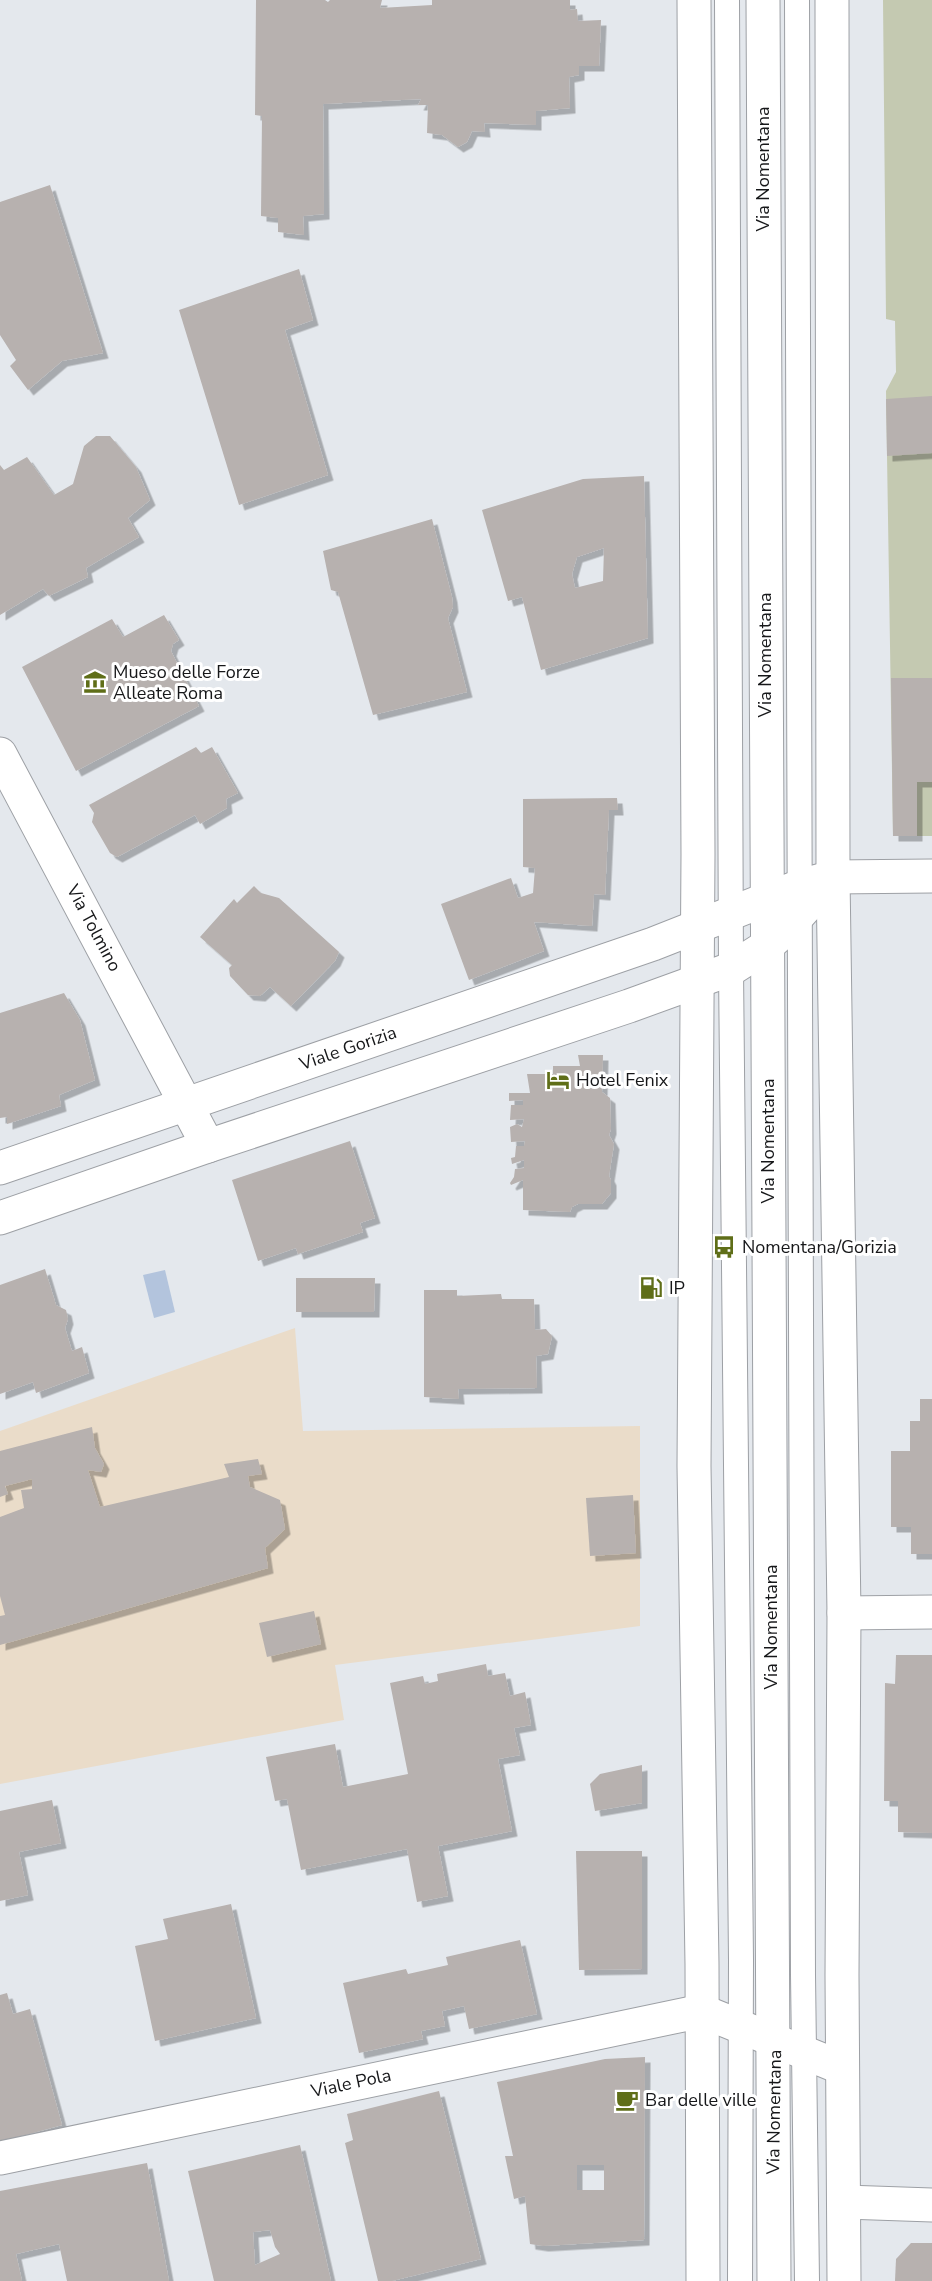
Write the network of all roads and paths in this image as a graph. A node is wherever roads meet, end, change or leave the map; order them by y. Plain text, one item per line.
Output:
1 (694, 0) edge
2 (727, 0) edge
3 (763, 0) edge
4 (797, 0) edge
5 (832, 0) edge
6 (0, 754) edge
7 (932, 876) edge
8 (834, 877) junction
9 (765, 900) junction
10 (800, 900) junction
11 (731, 913) junction
12 (696, 928) junction
13 (767, 946) junction
14 (731, 969) junction
15 (695, 984) junction
16 (186, 1103) junction
17 (208, 1146) junction
18 (0, 1168) edge
19 (0, 1218) edge
20 (932, 1612) edge
21 (844, 1613) junction
22 (702, 2011) junction
23 (739, 2026) junction
24 (789, 2047) junction
25 (842, 2068) junction
26 (0, 2158) edge
27 (845, 2202) junction
28 (932, 2205) edge
29 (703, 2281) edge
30 (740, 2281) edge
31 (774, 2281) edge
32 (807, 2281) edge
33 (844, 2281) edge

1 - 12 street
2 - 11 lane, Via Nomentana
3 - 9 street, Via Nomentana
4 - 10 lane, Via Nomentana
5 - 8 street
6 - 16 street, Via Tolmino
7 - 8 street, Viale Gorizia
8 - 10 street, Viale Gorizia
8 - 21 street
9 - 10 street, Viale Gorizia
9 - 11 street, Viale Gorizia
9 - 13 street, Via Nomentana
10 - 13 street
10 - 24 lane, Via Nomentana
11 - 12 street, Viale Gorizia
11 - 14 lane, Via Nomentana
12 - 15 street
12 - 16 street, Viale Gorizia
13 - 14 street
13 - 24 street, Via Nomentana
14 - 15 street
14 - 23 lane, Via Nomentana
15 - 17 street
15 - 22 street
16 - 17 street, Via Tolmino
16 - 18 street, Viale Gorizia
17 - 19 street
20 - 21 street
21 - 25 street
22 - 23 street
22 - 26 street, Viale Pola
22 - 29 street
23 - 24 street
23 - 30 lane, Via Nomentana
24 - 25 street
24 - 31 street, Via Nomentana
24 - 32 lane, Via Nomentana
25 - 27 street
27 - 28 street
27 - 33 street

